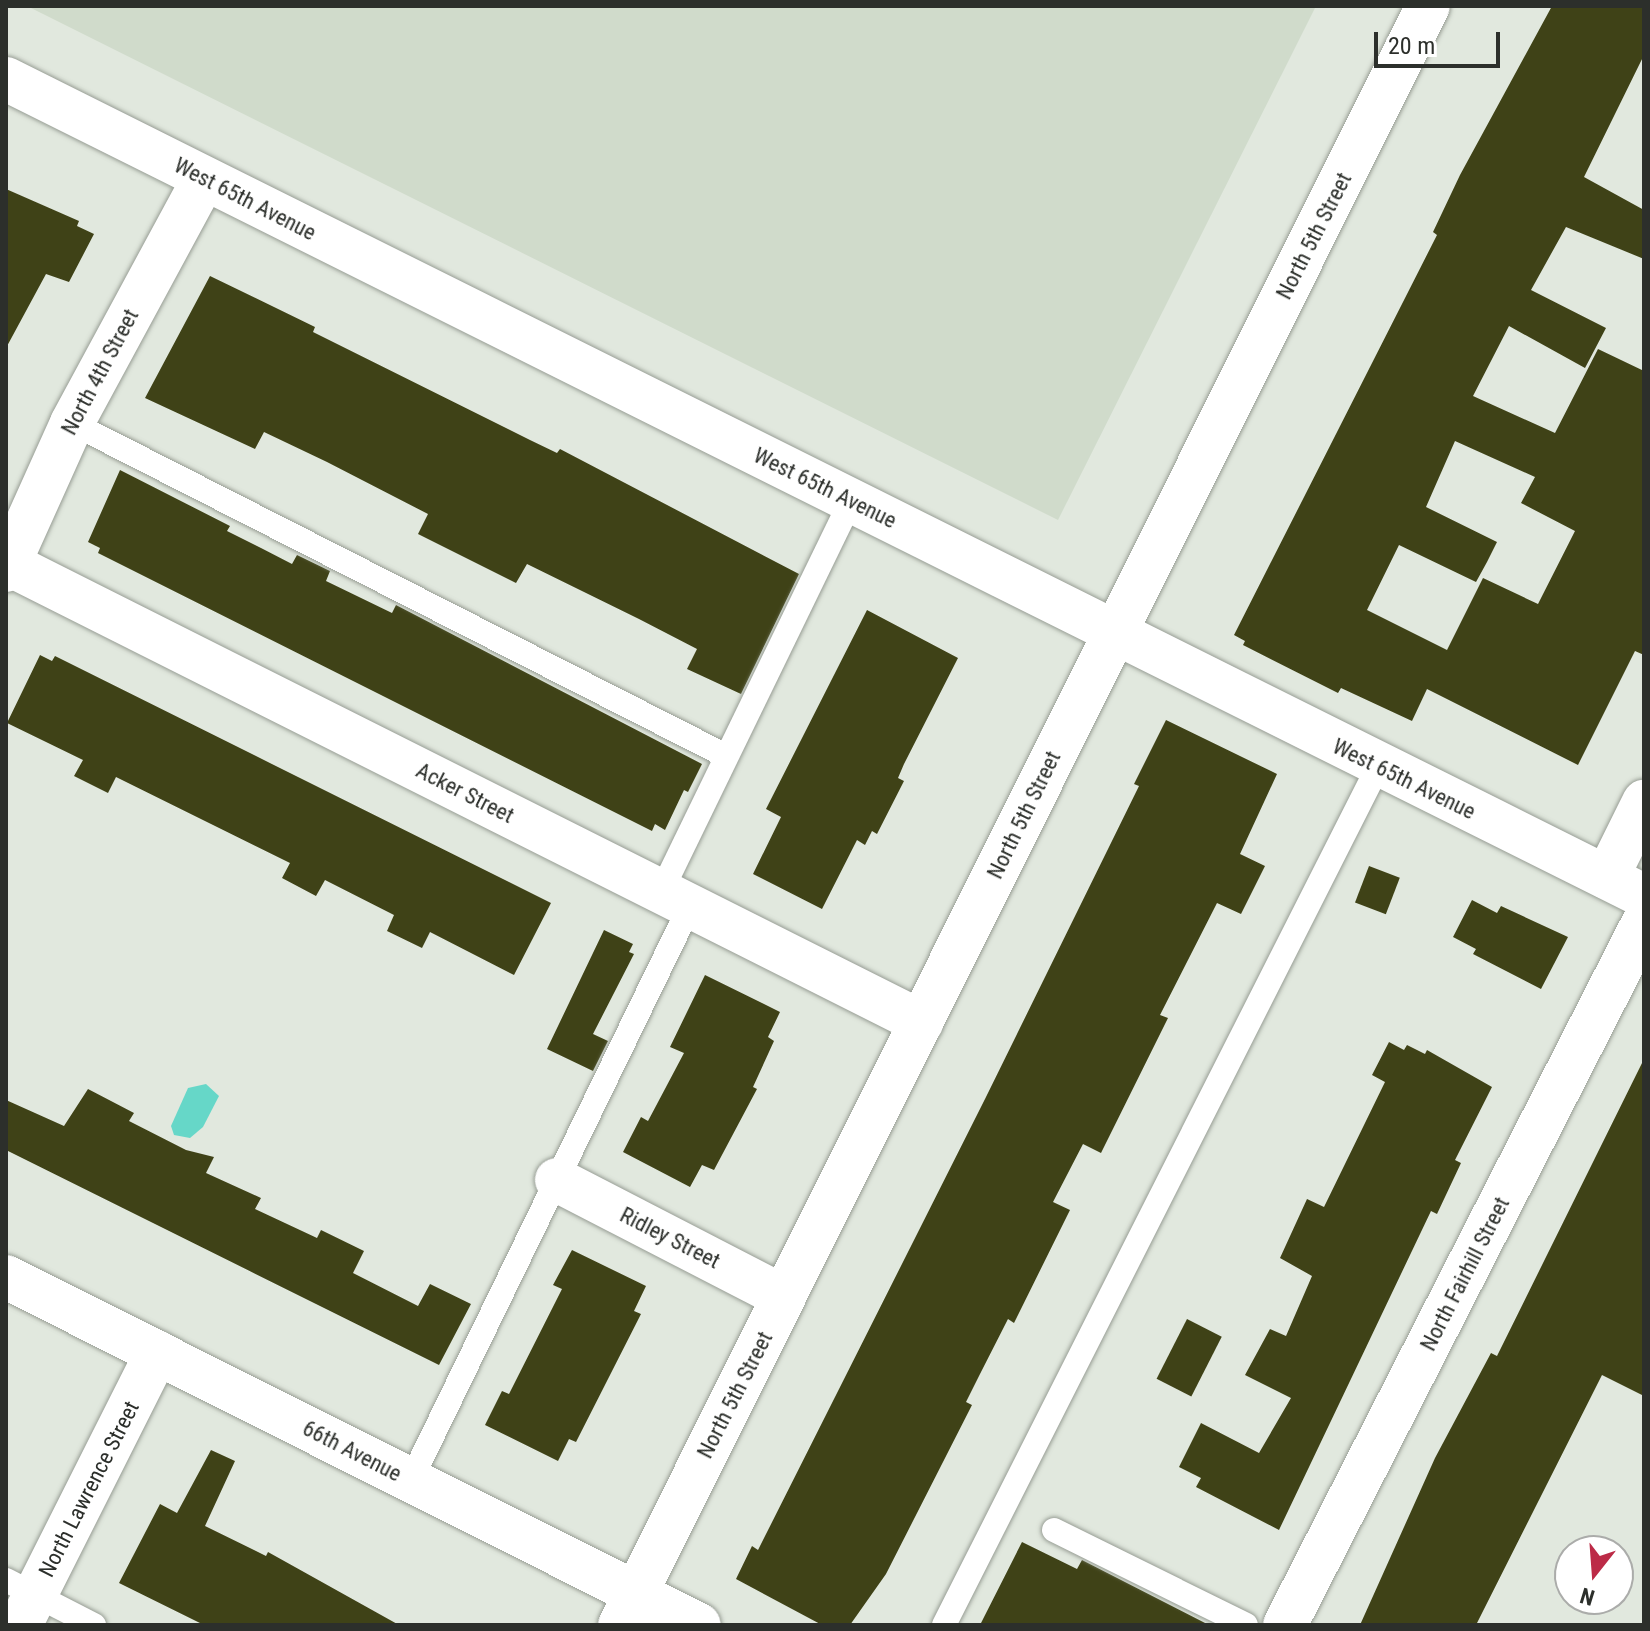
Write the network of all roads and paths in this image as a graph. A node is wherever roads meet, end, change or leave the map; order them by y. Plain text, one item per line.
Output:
1 (1428, 6) edge
2 (6, 79) edge
3 (204, 179) junction
4 (72, 423) junction
5 (851, 501) junction
6 (8, 567) edge
7 (1114, 634) junction
8 (726, 756) junction
9 (1378, 767) junction
10 (1644, 802) edge
11 (1625, 887) edge
12 (676, 899) junction
13 (1644, 922) edge
14 (921, 1022) junction
15 (557, 1180) junction
16 (6, 1277) edge
17 (784, 1297) junction
18 (157, 1353) junction
19 (411, 1480) junction
20 (1054, 1530) dead end
21 (21, 1600) edge
22 (628, 1609) edge
23 (94, 1625) edge
24 (699, 1625) edge
25 (944, 1625) edge
26 (1246, 1625) edge
27 (1285, 1625) edge

1 - 7 street, North 5th Street
2 - 3 street, West 65th Avenue
3 - 4 street, North 4th Street
3 - 5 street, West 65th Avenue
4 - 6 street, North 4th Street
4 - 8 lane
5 - 7 street, West 65th Avenue
5 - 8 lane
6 - 12 street, Acker Street
7 - 9 street, West 65th Avenue
7 - 14 street, North 5th Street
8 - 12 lane
9 - 11 street, West 65th Avenue
9 - 25 lane
10 - 11 street
12 - 14 street, Acker Street
12 - 15 lane
13 - 27 street, North Fairhill Street
14 - 17 street, North 5th Street
15 - 17 street, Ridley Street
15 - 19 lane
16 - 18 street, 66th Avenue
17 - 22 street, North 5th Street
18 - 19 street, 66th Avenue
18 - 21 street, North Lawrence Street
19 - 22 street, 66th Avenue
20 - 26 lane
21 - 23 lane
22 - 24 street, 66th Avenue

